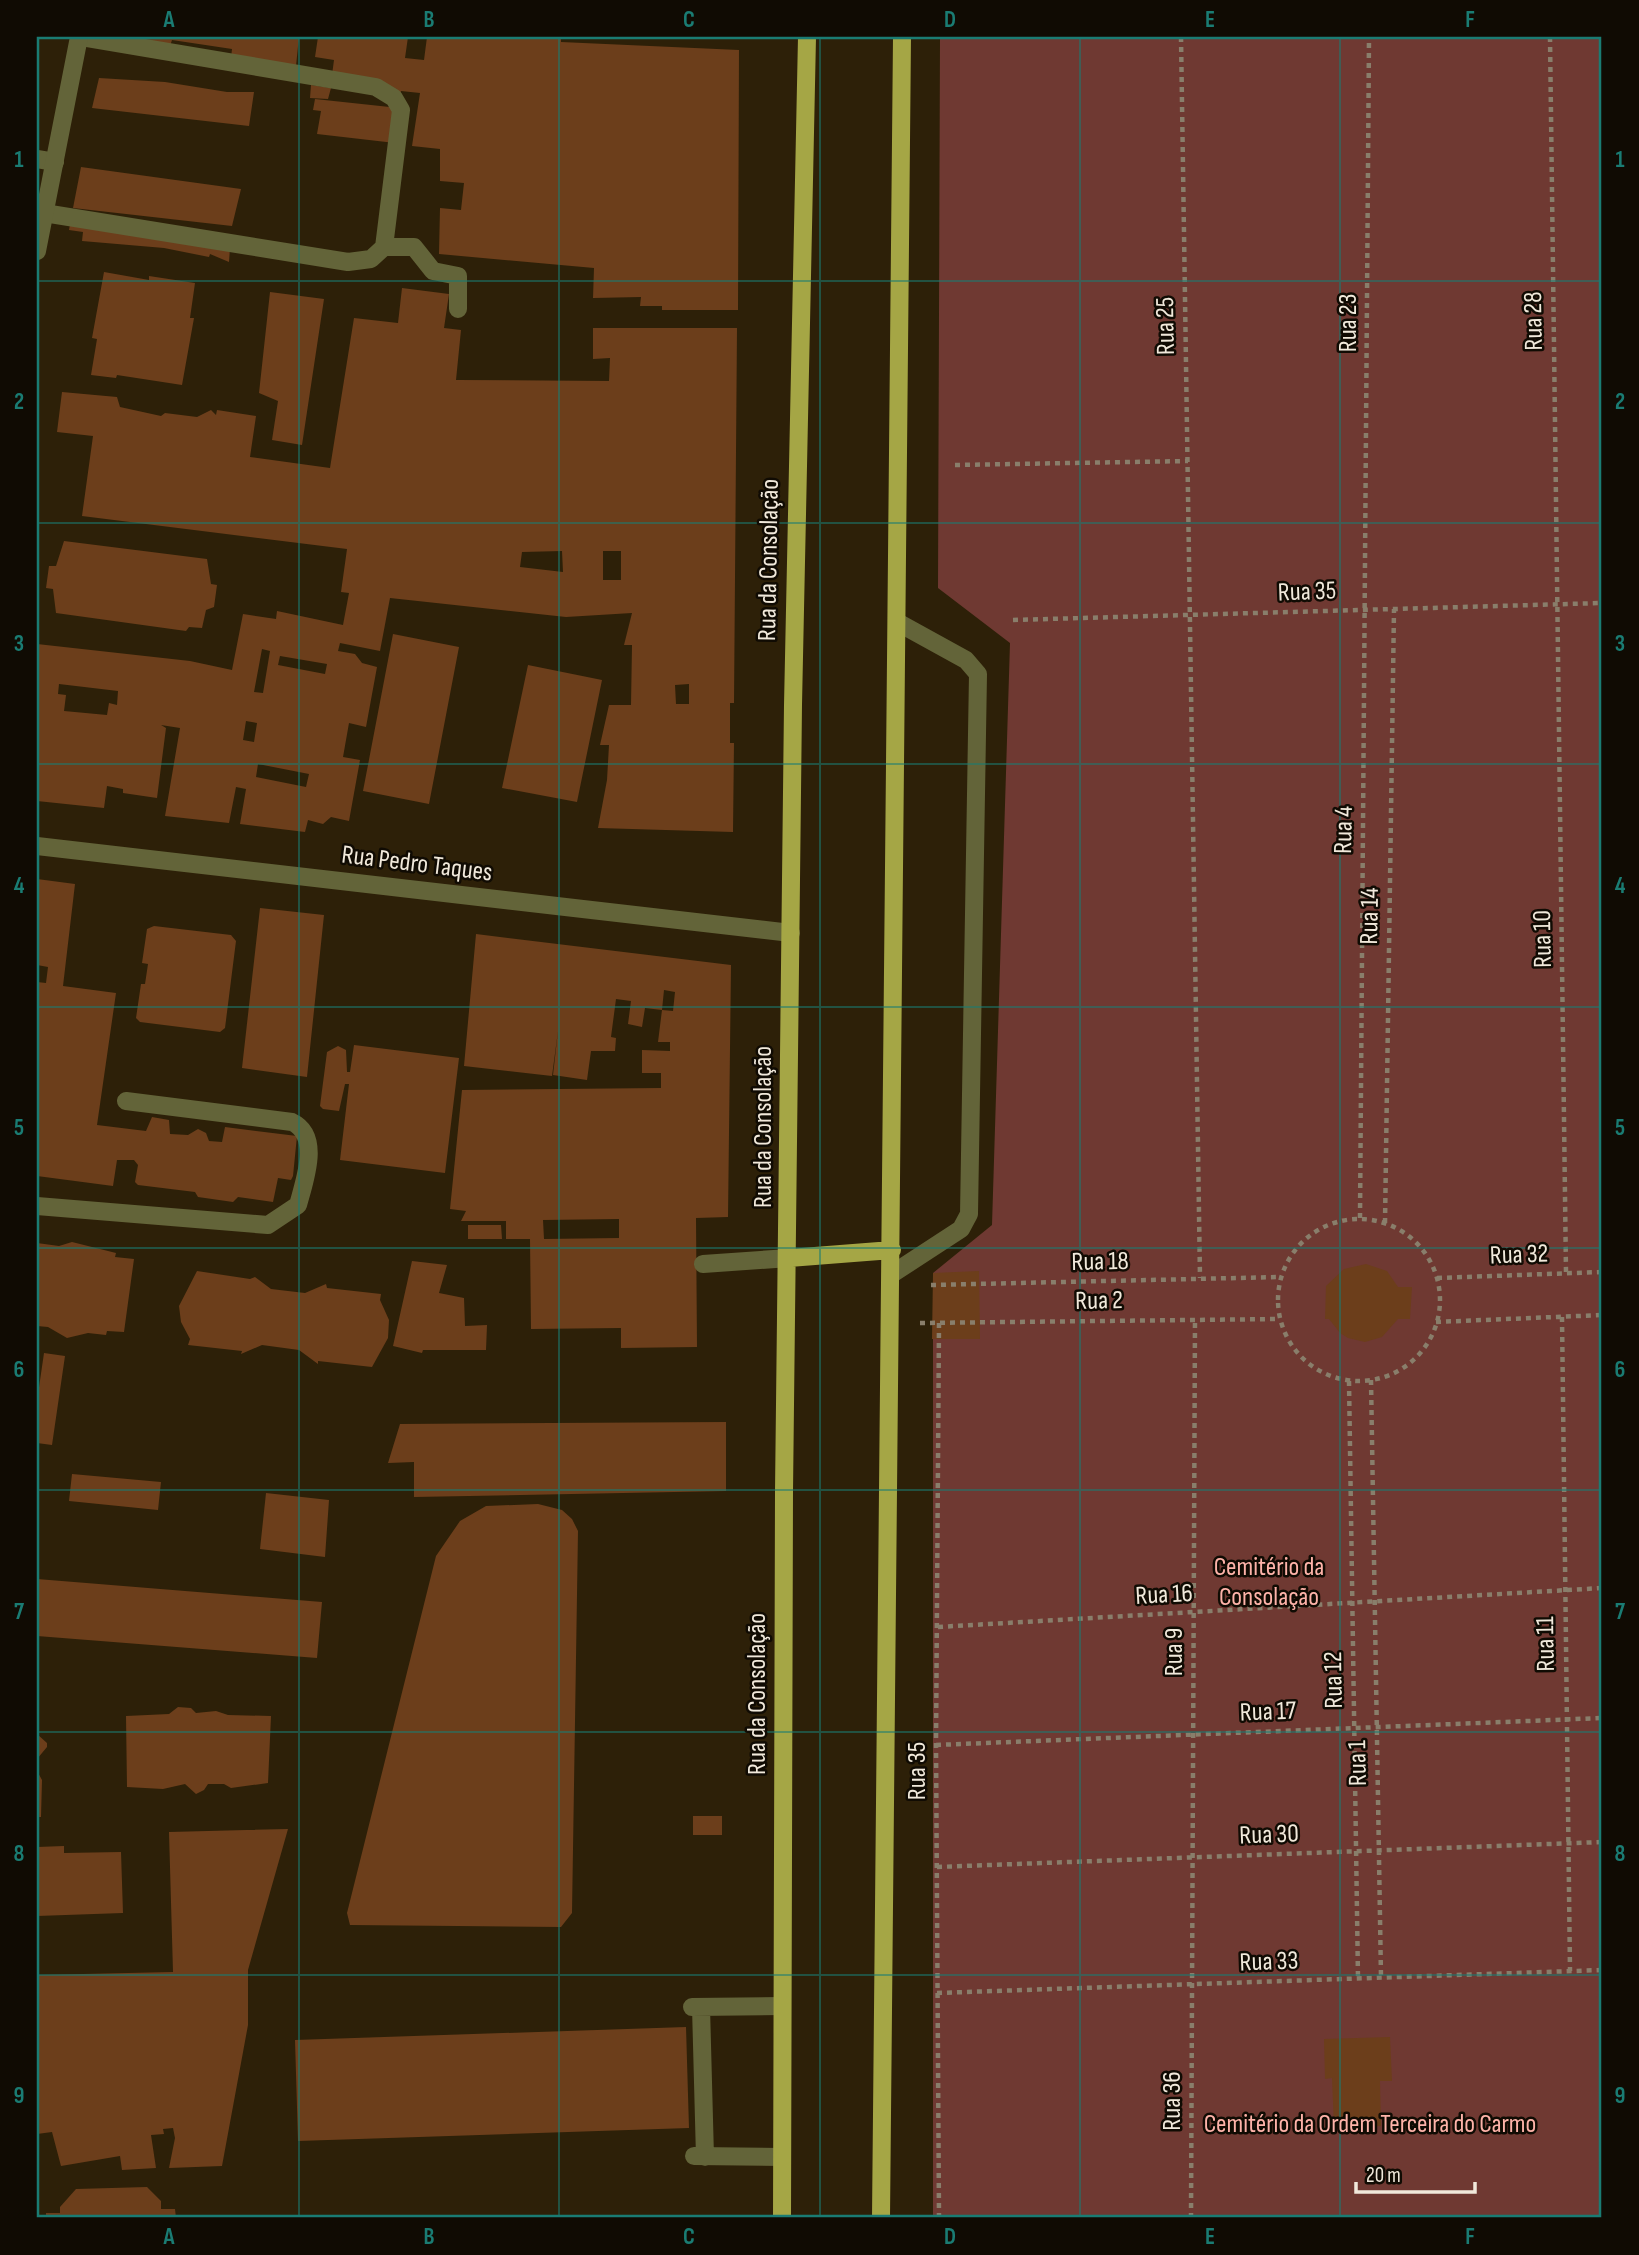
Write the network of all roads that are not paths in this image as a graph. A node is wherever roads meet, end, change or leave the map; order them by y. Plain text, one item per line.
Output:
1 (80, 37) edge
2 (807, 37) edge
3 (902, 37) edge
4 (46, 160) edge
5 (44, 213) junction
6 (384, 247) junction
7 (37, 251) edge
8 (458, 309) dead end
9 (897, 622) junction
10 (37, 846) edge
11 (791, 933) junction
12 (126, 1101) dead end
13 (37, 1206) edge
14 (892, 1250) junction
15 (789, 1258) junction
16 (703, 1264) dead end
17 (892, 1274) junction
18 (782, 2006) junction
19 (782, 2157) junction
20 (782, 2218) edge
21 (881, 2218) edge

1 - 4 street
1 - 6 street
2 - 11 main road, Rua da Consolação
3 - 9 main road
4 - 5 street
5 - 6 street
5 - 7 street
6 - 8 street
9 - 14 main road
9 - 17 street
10 - 11 street, Rua Pedro Taques
11 - 15 main road, Rua da Consolação
12 - 13 street
14 - 15 main road
14 - 17 main road
15 - 16 street
15 - 18 main road, Rua da Consolação
17 - 21 main road
18 - 19 main road, Rua da Consolação
18 - 19 street
19 - 20 main road, Rua da Consolação

